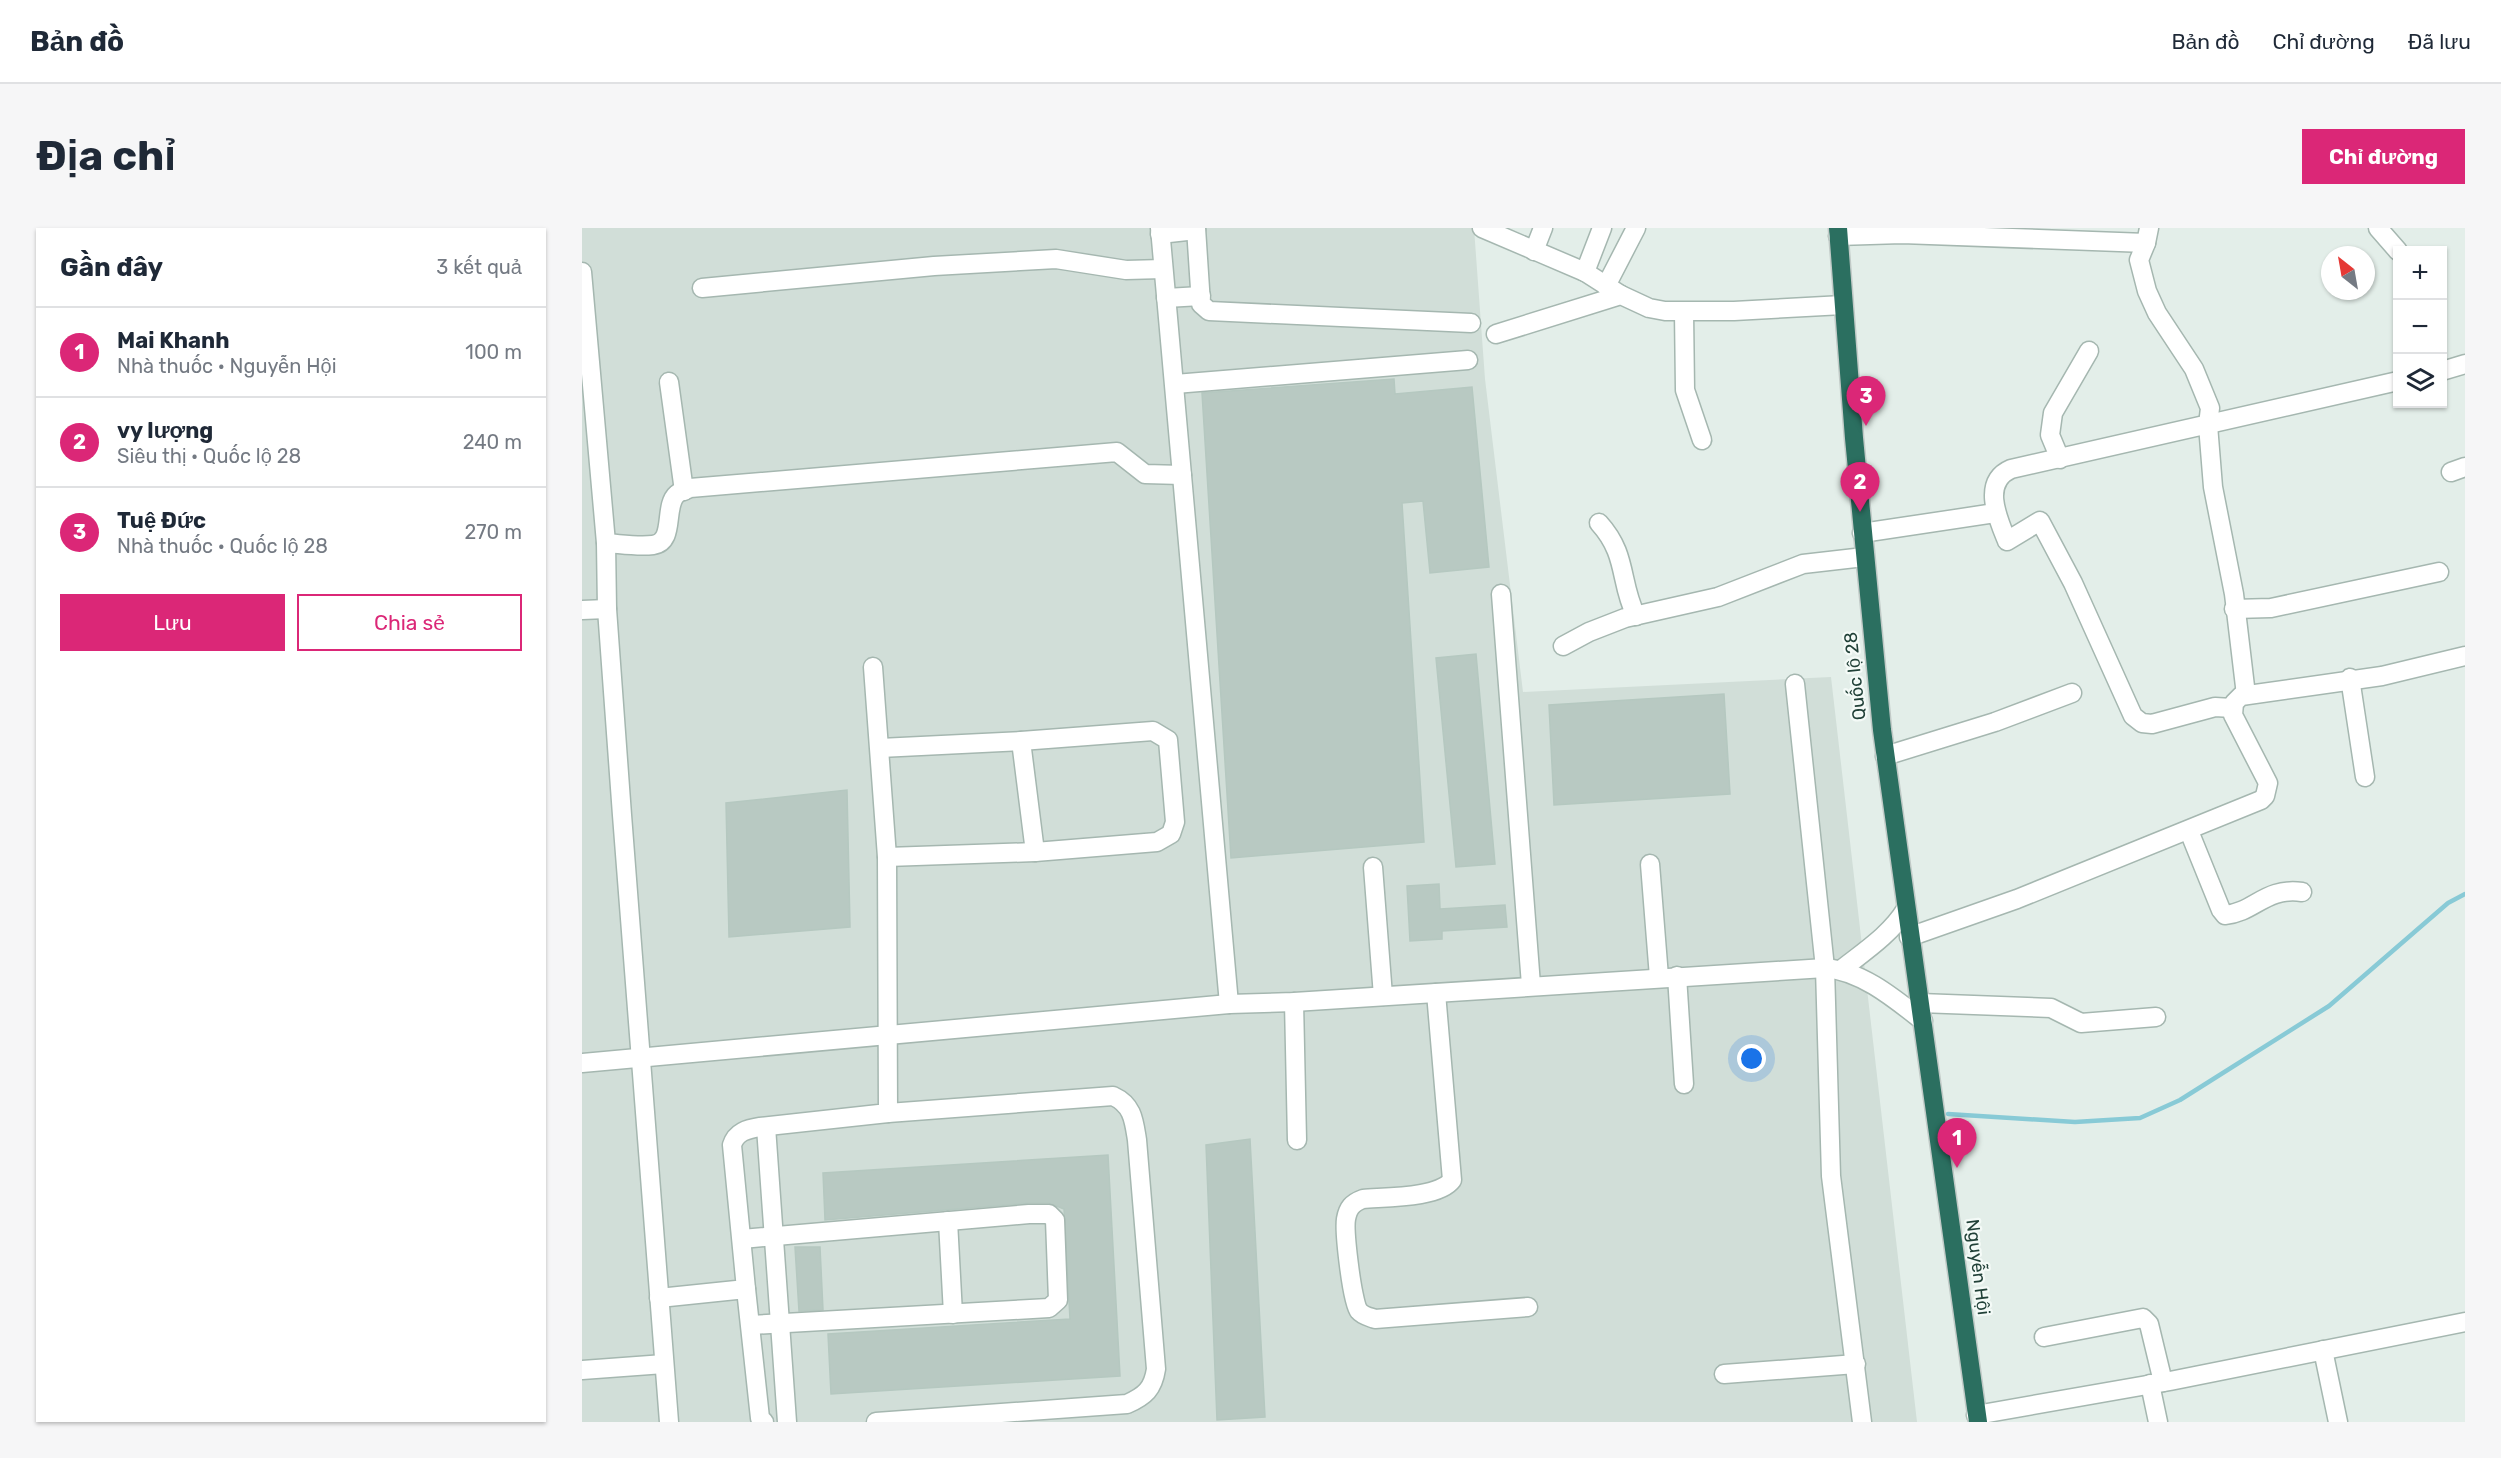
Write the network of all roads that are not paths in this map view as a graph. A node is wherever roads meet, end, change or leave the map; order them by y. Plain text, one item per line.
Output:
1 (1482, 228) edge
2 (1543, 228) edge
3 (1602, 228) edge
4 (1636, 228) edge
5 (2378, 228) edge
6 (1196, 229) edge
7 (1160, 231) edge
8 (1838, 232) edge
9 (2147, 236) edge
10 (2393, 246) edge
11 (1534, 251) junction
12 (1163, 269) junction
13 (582, 272) edge
14 (1585, 272) junction
15 (702, 288) dead end
16 (1614, 291) junction
17 (1201, 296) junction
18 (1166, 298) junction
19 (1843, 305) junction
20 (1684, 312) junction
21 (1472, 323) dead end
22 (584, 327) edge
23 (1496, 334) dead end
24 (2089, 351) dead end
25 (1468, 360) dead end
26 (2465, 364) edge
27 (2447, 369) edge
28 (669, 382) dead end
29 (2393, 382) edge
30 (1174, 384) junction
31 (2208, 425) junction
32 (588, 429) edge
33 (1702, 440) dead end
34 (2060, 459) junction
35 (1182, 475) junction
36 (684, 491) junction
37 (1995, 513) junction
38 (1599, 523) dead end
39 (1862, 533) junction
40 (606, 543) junction
41 (1864, 556) junction
42 (2439, 572) dead end
43 (1501, 594) dead end
44 (607, 609) junction
45 (2234, 609) junction
46 (582, 610) edge
47 (1636, 616) junction
48 (1563, 646) dead end
49 (2465, 656) edge
50 (873, 667) dead end
51 (2350, 678) junction
52 (1795, 684) dead end
53 (2072, 693) dead end
54 (2246, 695) junction
55 (2232, 708) junction
56 (1022, 741) junction
57 (880, 748) junction
58 (1886, 756) junction
59 (2365, 777) dead end
60 (2189, 831) junction
61 (1035, 852) junction
62 (887, 857) junction
63 (1650, 864) dead end
64 (1373, 867) dead end
65 (2302, 892) dead end
66 (1906, 909) junction
67 (1909, 937) junction
68 (1833, 968) junction
69 (1668, 977) junction
70 (1531, 985) junction
71 (1436, 993) junction
72 (1383, 996) junction
73 (1294, 1002) junction
74 (1229, 1004) junction
75 (1922, 1012) junction
76 (2156, 1017) dead end
77 (889, 1033) junction
78 (640, 1057) junction
79 (582, 1063) edge
80 (1684, 1084) dead end
81 (888, 1113) junction
82 (1937, 1116) joint
83 (766, 1127) junction
84 (1297, 1140) dead end
85 (948, 1221) junction
86 (774, 1237) junction
87 (742, 1239) junction
88 (746, 1289) junction
89 (659, 1298) junction
90 (1528, 1307) dead end
91 (953, 1314) junction
92 (2465, 1322) edge
93 (751, 1325) junction
94 (780, 1325) junction
95 (2044, 1337) dead end
96 (2323, 1350) junction
97 (664, 1364) junction
98 (1856, 1364) junction
99 (582, 1370) edge
100 (1724, 1374) dead end
101 (2157, 1383) junction
102 (1977, 1419) edge
103 (669, 1422) edge
104 (764, 1422) edge
105 (787, 1422) edge
106 (876, 1422) edge
107 (1862, 1422) edge
108 (2158, 1422) edge
109 (2338, 1422) edge

1 - 11 street
2 - 11 street
3 - 14 street
4 - 16 street
5 - 10 street
6 - 7 street
6 - 17 street
7 - 12 street
8 - 9 street
8 - 19 highway, Quốc lộ 28
9 - 31 street
11 - 14 street
12 - 15 street
12 - 18 street
13 - 22 street
14 - 16 street
16 - 20 street
16 - 23 street
17 - 18 street
17 - 21 street
18 - 30 street
19 - 20 street
19 - 39 highway, Quốc lộ 28
20 - 33 street
22 - 32 street
24 - 34 street
25 - 30 street
26 - 27 street
28 - 36 street
29 - 31 street
30 - 35 street
31 - 34 street
31 - 45 street
32 - 40 street
34 - 37 street
35 - 36 street
35 - 74 street
36 - 40 street
37 - 39 street
37 - 55 street
38 - 47 street
39 - 41 highway, Quốc lộ 28
40 - 44 street
41 - 47 street
41 - 58 highway, Quốc lộ 28
42 - 45 street
43 - 70 street
44 - 46 street
44 - 78 street
45 - 54 street
47 - 48 street
49 - 51 street
50 - 57 street
51 - 54 street
51 - 59 street
52 - 68 street
53 - 58 street
54 - 55 street
55 - 60 street
56 - 57 street
56 - 61 street
56 - 61 street
57 - 62 street
58 - 66 highway, Quốc lộ 28
60 - 65 street
60 - 67 street
61 - 62 street
62 - 77 street
63 - 69 street
64 - 72 street
66 - 67 highway, Quốc lộ 28
66 - 68 street
67 - 75 highway, Quốc lộ 28
68 - 69 street
68 - 75 street
68 - 98 street
69 - 70 street
69 - 80 street
70 - 71 street
71 - 72 street
71 - 90 street
72 - 73 street
73 - 74 street
73 - 84 street
74 - 77 street
75 - 76 street
75 - 82 highway, Quốc lộ 28
77 - 78 street
77 - 81 street
78 - 79 street
78 - 89 street
81 - 83 street
81 - 106 street
82 - 102 highway, Nguyễn Hội
83 - 86 street
83 - 87 street
85 - 86 street
85 - 91 street
85 - 91 street
86 - 87 street
86 - 94 street
87 - 88 street
88 - 89 street
88 - 93 street
89 - 97 street
91 - 94 street
92 - 96 street
93 - 94 street
93 - 104 street
94 - 105 street
95 - 101 street
96 - 101 street
96 - 109 street
97 - 99 street
97 - 103 street
98 - 100 street
98 - 107 street
101 - 102 street
101 - 108 street

